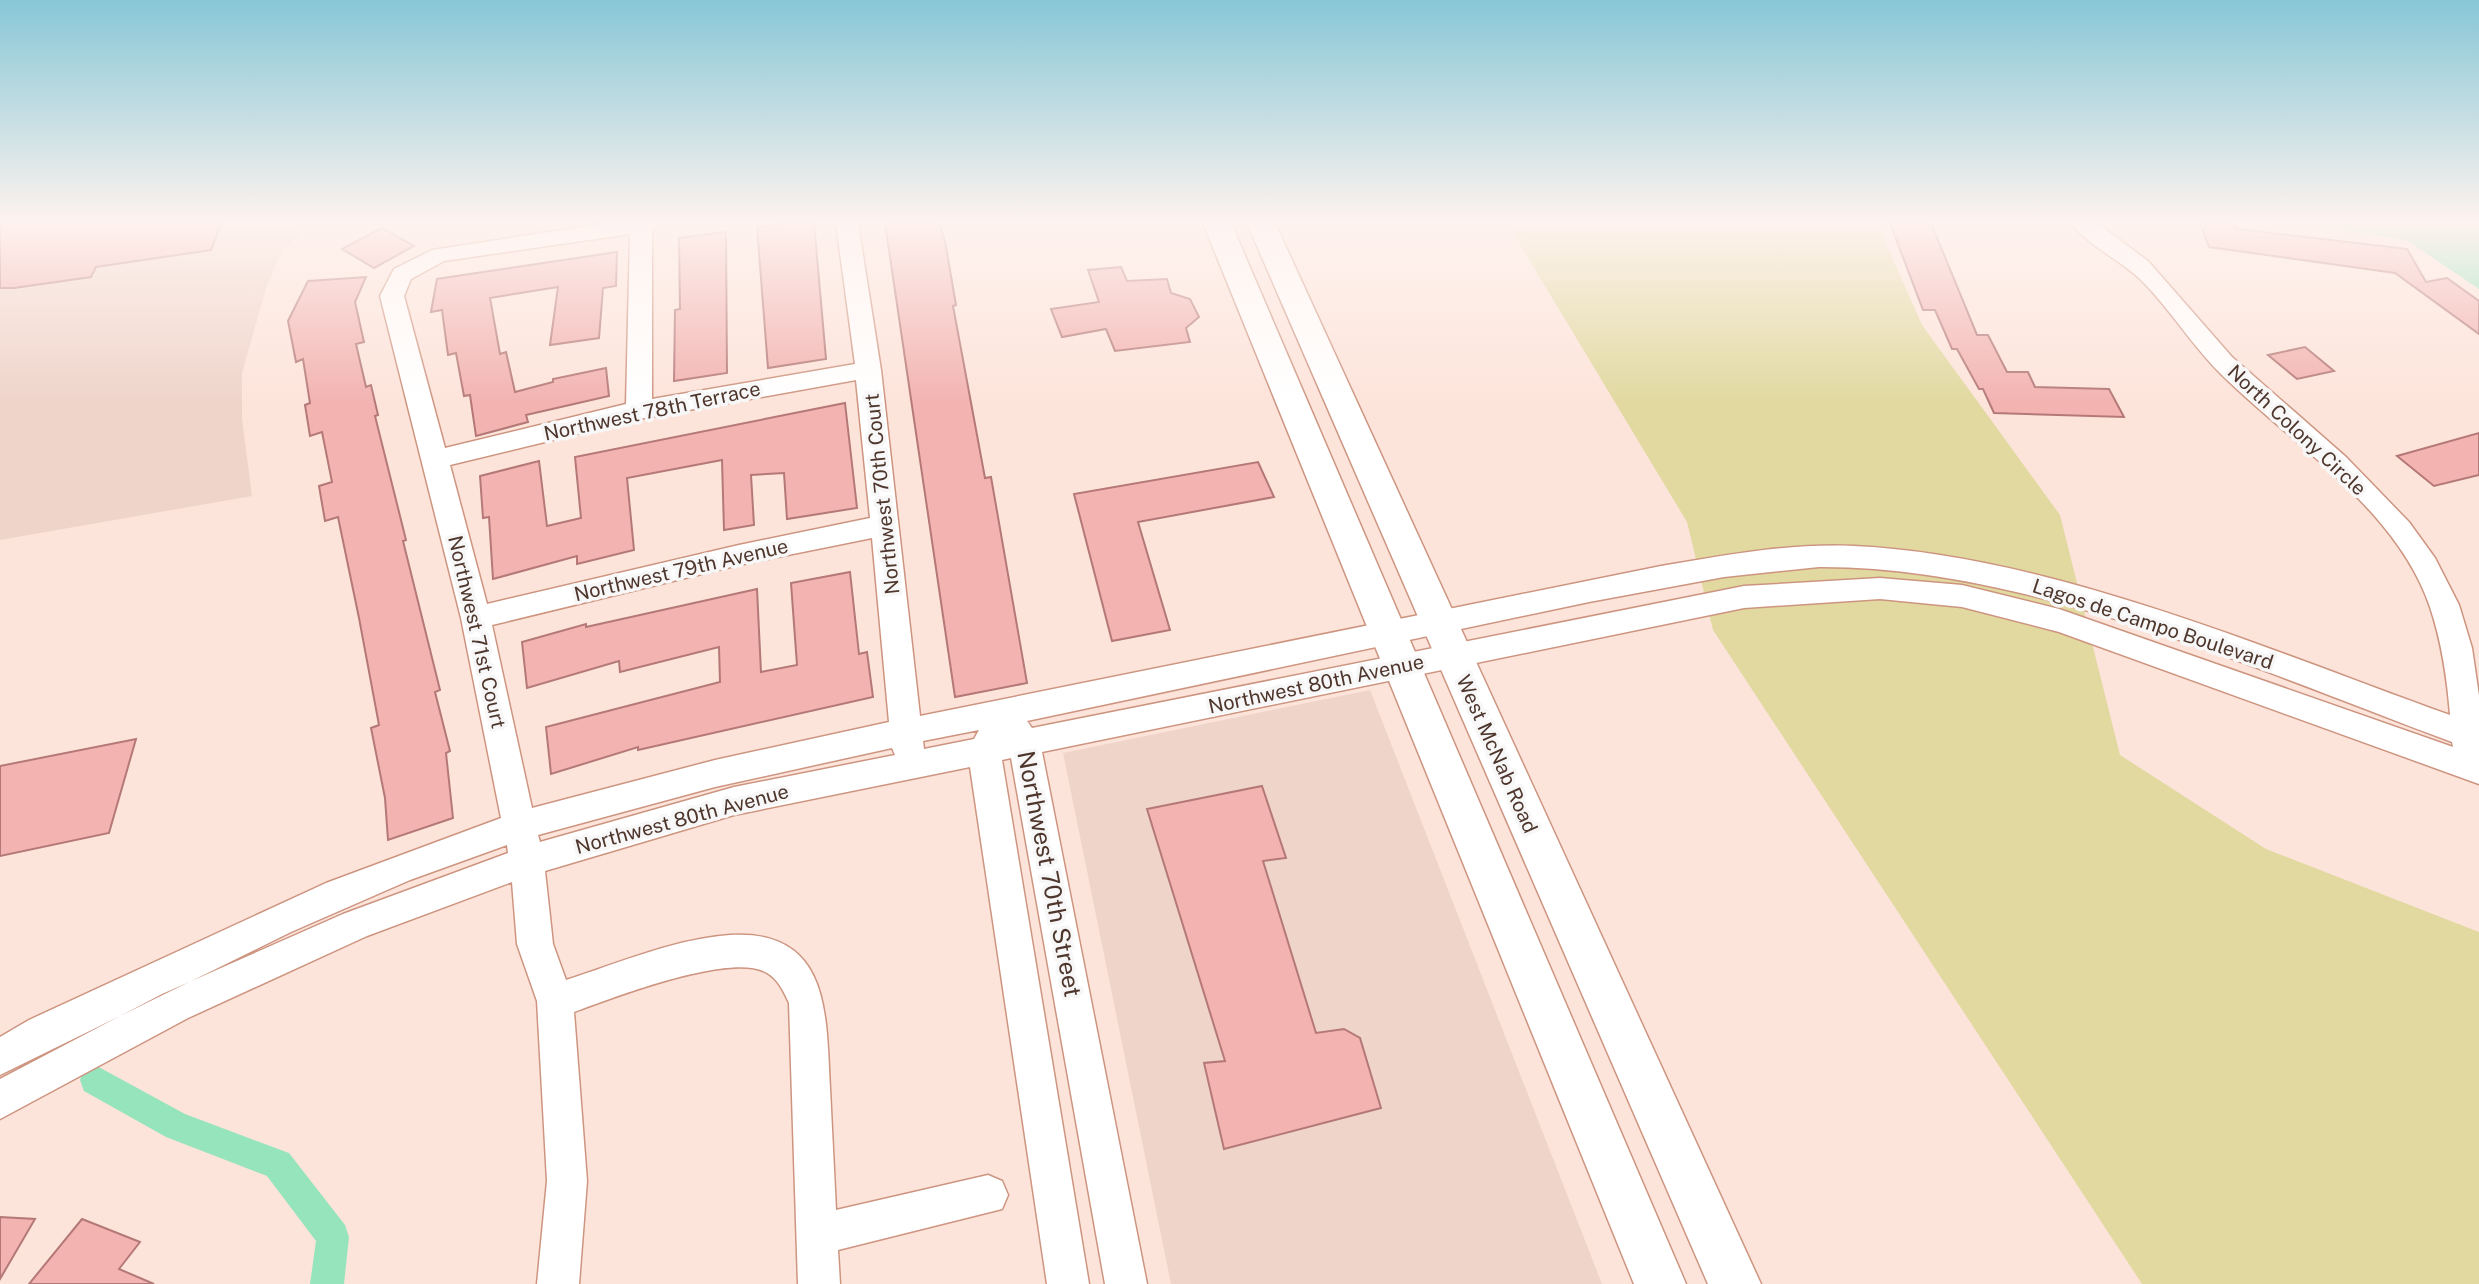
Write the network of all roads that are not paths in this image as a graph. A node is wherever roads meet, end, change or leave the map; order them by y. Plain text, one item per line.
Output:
1 (395, 283) edge
2 (645, 283) edge
3 (856, 283) edge
4 (1242, 283) edge
5 (1288, 283) edge
6 (2155, 283) edge
7 (1244, 288) junction
8 (1319, 351) junction
9 (868, 370) junction
10 (639, 410) junction
11 (437, 459) junction
12 (886, 525) junction
13 (476, 618) junction
14 (1446, 638) junction
15 (1394, 651) junction
16 (1014, 727) junction
17 (907, 732) junction
18 (984, 751) junction
19 (2474, 752) edge
20 (910, 766) junction
21 (520, 826) junction
22 (527, 861) junction
23 (555, 1001) junction
24 (0, 1057) edge
25 (0, 1100) edge
26 (988, 1195) dead end
27 (816, 1235) junction
28 (558, 1284) edge
29 (819, 1284) edge
30 (1068, 1284) edge
31 (1126, 1284) edge
32 (1660, 1284) edge
33 (1735, 1284) edge

1 - 11 street, Northwest 71st Court
2 - 10 street
3 - 9 street, Northwest 70th Court
4 - 7 main road
5 - 8 main road, West McNab Road
6 - 19 street, North Colony Circle
7 - 8 main road
7 - 15 main road
8 - 14 main road, West McNab Road
9 - 10 street, Northwest 78th Terrace
9 - 12 street, Northwest 70th Court
10 - 11 street, Northwest 78th Terrace
11 - 13 street, Northwest 71st Court
12 - 13 street, Northwest 79th Avenue
12 - 17 street, Northwest 70th Court
13 - 21 street, Northwest 71st Court
14 - 15 street, Northwest 80th Avenue
14 - 19 street, Lagos de Campo Boulevard
14 - 33 main road, West McNab Road
15 - 16 street, Northwest 80th Avenue
15 - 32 main road
16 - 17 street, Northwest 80th Avenue
16 - 18 street, Northwest 70th Street
16 - 31 street, Northwest 70th Street
17 - 20 street, Northwest 70th Court
17 - 21 street, Northwest 80th Avenue
18 - 20 street, Northwest 80th Avenue
18 - 30 street, Northwest 70th Street
20 - 22 street, Northwest 80th Avenue
21 - 22 street, Northwest 71st Court
21 - 24 street, Northwest 80th Avenue
22 - 23 street, Northwest 71st Court
22 - 25 street, Northwest 80th Avenue
23 - 27 street
23 - 28 street, Northwest 71st Court
26 - 27 street
27 - 29 street

